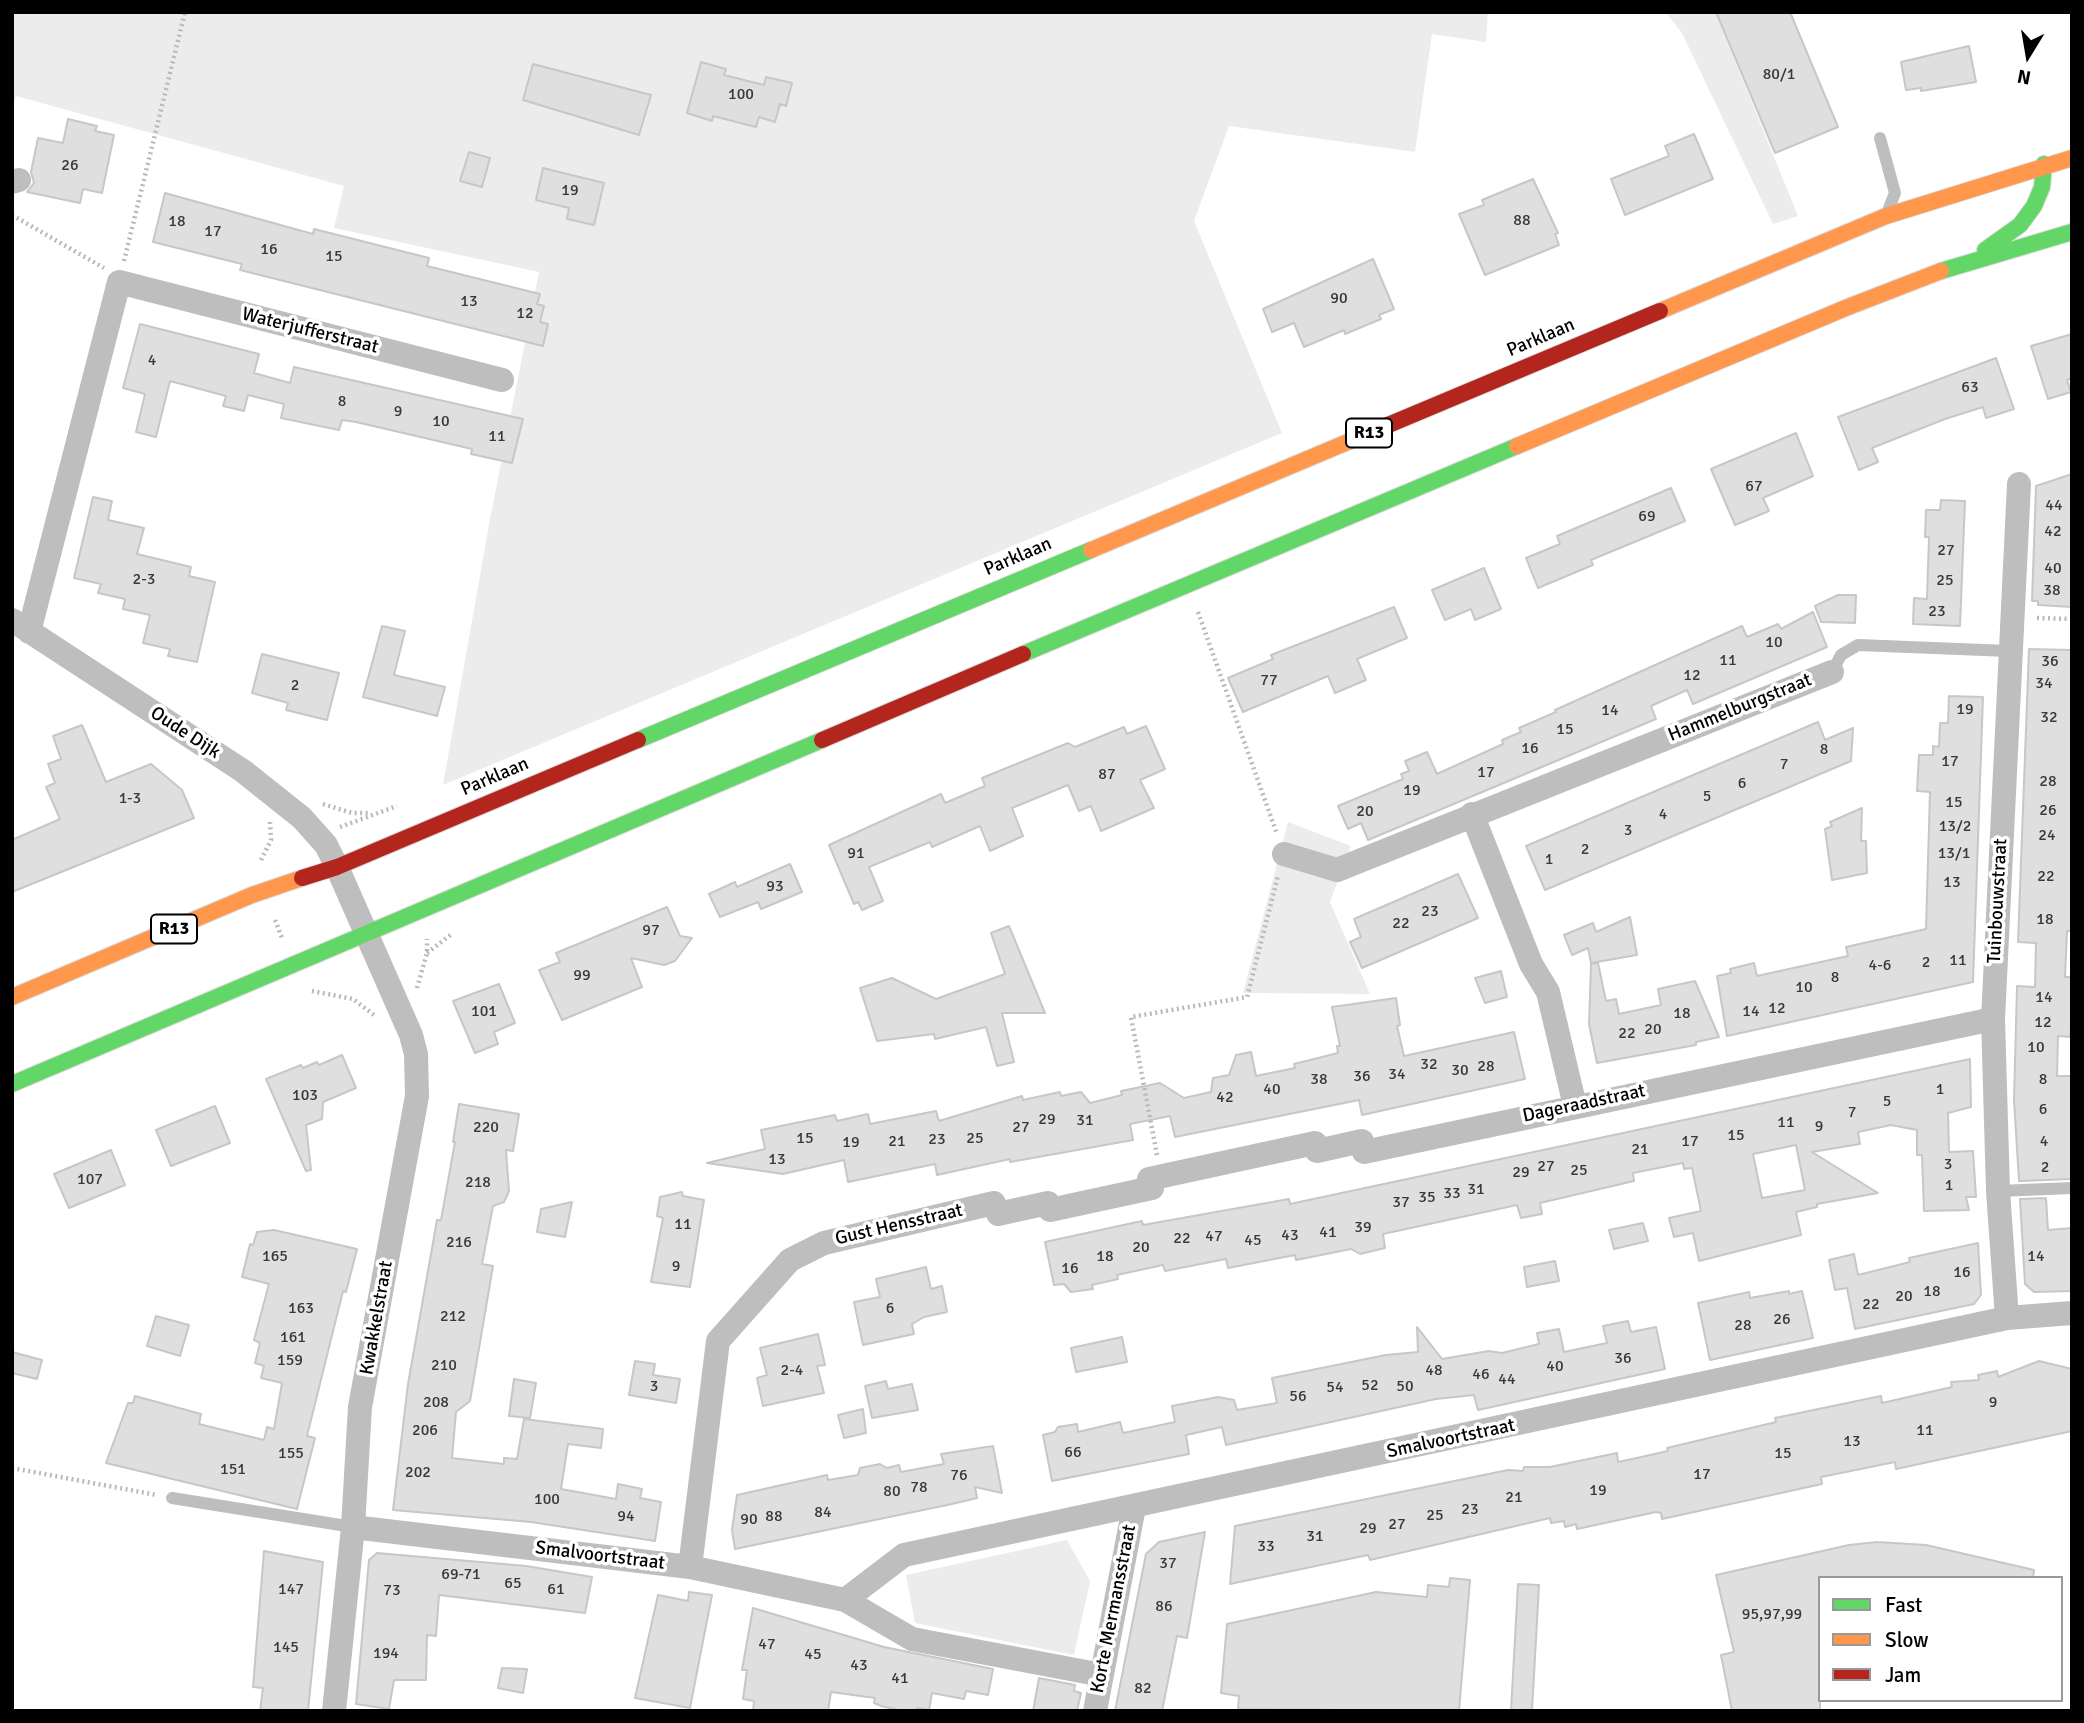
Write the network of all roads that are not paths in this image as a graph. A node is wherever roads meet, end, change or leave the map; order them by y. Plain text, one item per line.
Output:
1 (1880, 138) dead end
2 (2072, 158) edge
3 (2043, 164) junction
4 (1886, 216) junction
5 (2072, 232) edge
6 (1971, 260) junction
7 (502, 380) dead end
8 (2019, 484) dead end
9 (21, 626) edge
10 (2009, 651) junction
11 (1832, 671) joint
12 (1472, 814) junction
13 (1284, 854) road end
14 (337, 867) junction
15 (368, 935) junction
16 (12, 997) edge
17 (1993, 1019) junction
18 (12, 1084) edge
19 (1575, 1106) junction
20 (1192, 1169) joint
21 (2072, 1188) edge
22 (1998, 1191) junction
23 (2072, 1313) edge
24 (2007, 1318) junction
25 (172, 1498) road end
26 (1133, 1507) junction
27 (353, 1527) junction
28 (690, 1567) junction
29 (845, 1600) junction
30 (1102, 1675) junction
31 (334, 1711) edge
32 (1095, 1711) edge

1 - 4 lane
2 - 3 main road, Parklaan / R13
3 - 4 main road, Parklaan / R13
3 - 6 main road
4 - 14 main road, Parklaan / R13
5 - 6 main road
6 - 15 main road
7 - 9 street, Waterjufferstraat
8 - 10 street, Tuinbouwstraat
9 - 14 street, Oude Dijk
10 - 11 lane, Hammelburgstraat
10 - 17 street, Tuinbouwstraat
11 - 12 street, Hammelburgstraat
12 - 13 street, Hammelburgstraat
12 - 19 street
14 - 15 street, Oude Dijk
14 - 16 main road, Parklaan / R13
15 - 18 main road
15 - 27 street, Kwakkelstraat
17 - 19 street, Dageraadstraat
17 - 22 street, Tuinbouwstraat
19 - 20 street, Dageraadstraat
20 - 28 street, Gust Hensstraat
21 - 22 lane
22 - 24 street, Tuinbouwstraat
23 - 24 street, Smalvoortstraat
24 - 26 street, Smalvoortstraat
25 - 27 lane
26 - 29 street, Smalvoortstraat
26 - 30 street, Korte Mermansstraat
27 - 28 street, Smalvoortstraat
27 - 31 street, Kwakkelstraat
28 - 29 street, Smalvoortstraat
29 - 30 street, Smalvoortstraat
30 - 32 street, Korte Mermansstraat

